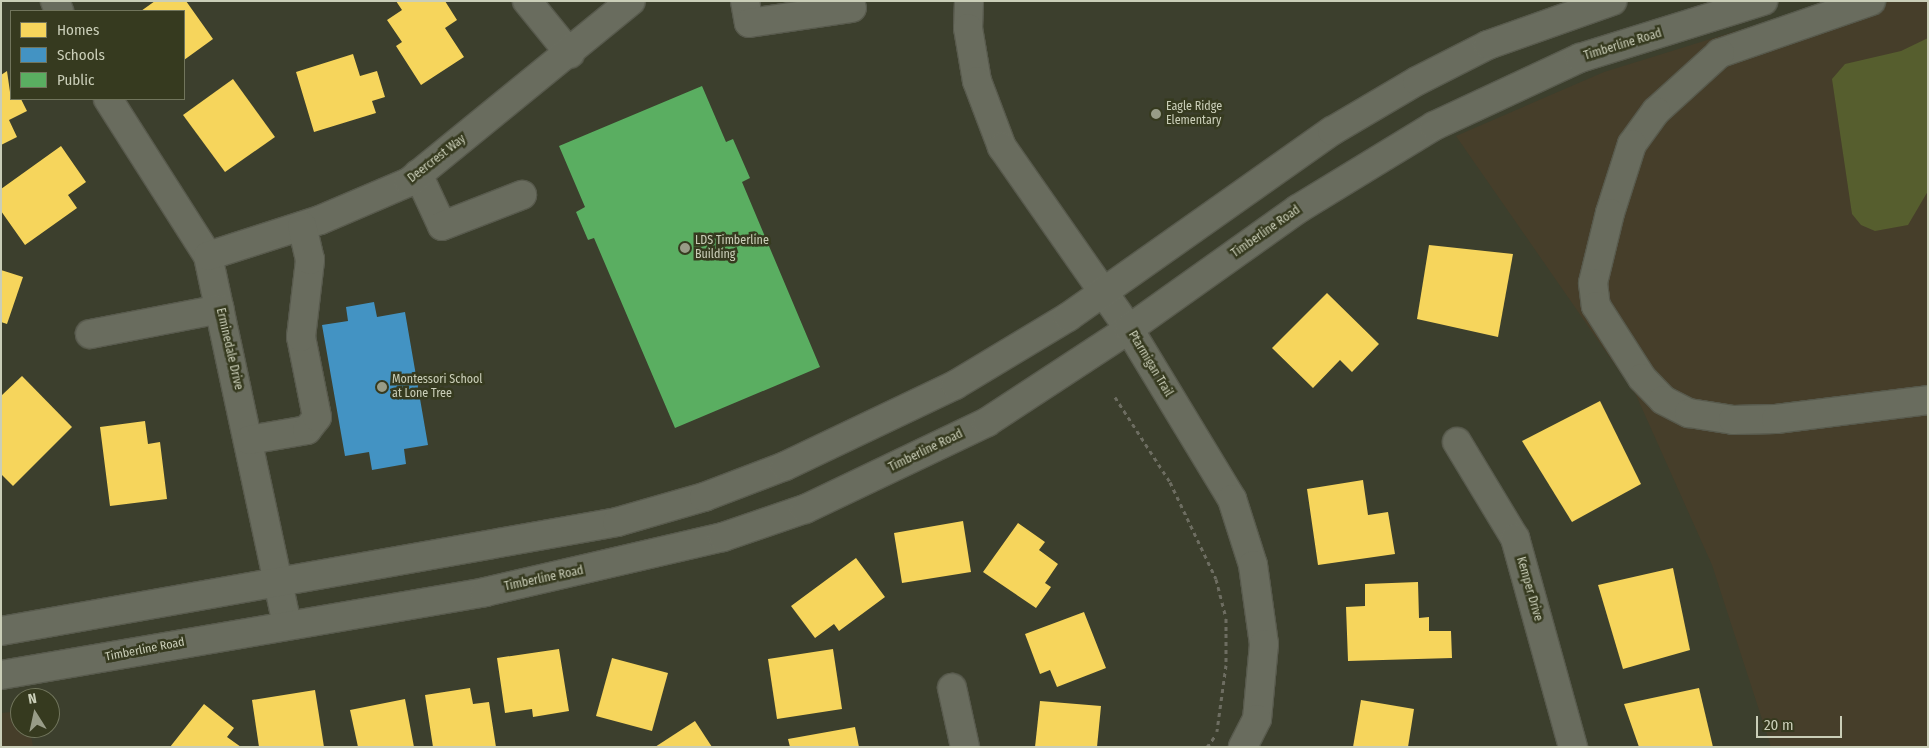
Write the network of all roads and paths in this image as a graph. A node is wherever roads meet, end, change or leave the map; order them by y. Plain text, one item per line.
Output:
1 (527, 1) edge
2 (631, 1) edge
3 (745, 1) edge
4 (969, 1) edge
5 (1612, 1) edge
6 (1763, 1) edge
7 (1871, 1) edge
8 (852, 8) dead end
9 (570, 54) junction
10 (109, 100) edge
11 (418, 174) junction
12 (522, 195) dead end
13 (302, 226) junction
14 (208, 256) junction
15 (1103, 295) junction
16 (220, 309) junction
17 (1129, 329) junction
18 (90, 334) dead end
19 (1115, 397) dead end
20 (1928, 400) edge
21 (249, 440) junction
22 (1457, 442) dead end
23 (280, 581) junction
24 (287, 624) junction
25 (1, 631) edge
26 (1, 675) edge
27 (952, 688) dead end
28 (965, 747) edge
29 (1207, 747) edge
30 (1243, 747) edge
31 (1573, 747) edge

1 - 9 street
2 - 9 street, Deercrest Way
3 - 8 street
4 - 15 street, Ptarmigan Trail
5 - 15 street
6 - 17 street, Timberline Road
7 - 20 street
9 - 11 street, Deercrest Way
10 - 14 street, Erminedale Drive
11 - 12 street
11 - 13 street, Deercrest Way
13 - 14 street, Deercrest Way
13 - 21 street
14 - 16 street, Erminedale Drive
15 - 17 street, Ptarmigan Trail
15 - 23 street
16 - 18 street
16 - 21 street, Erminedale Drive
17 - 24 street, Timberline Road
17 - 30 street, Ptarmigan Trail
19 - 29 path
21 - 23 street, Erminedale Drive
22 - 31 street, Kemper Drive
23 - 24 street, Erminedale Drive
23 - 25 street
24 - 26 street, Timberline Road
27 - 28 street

